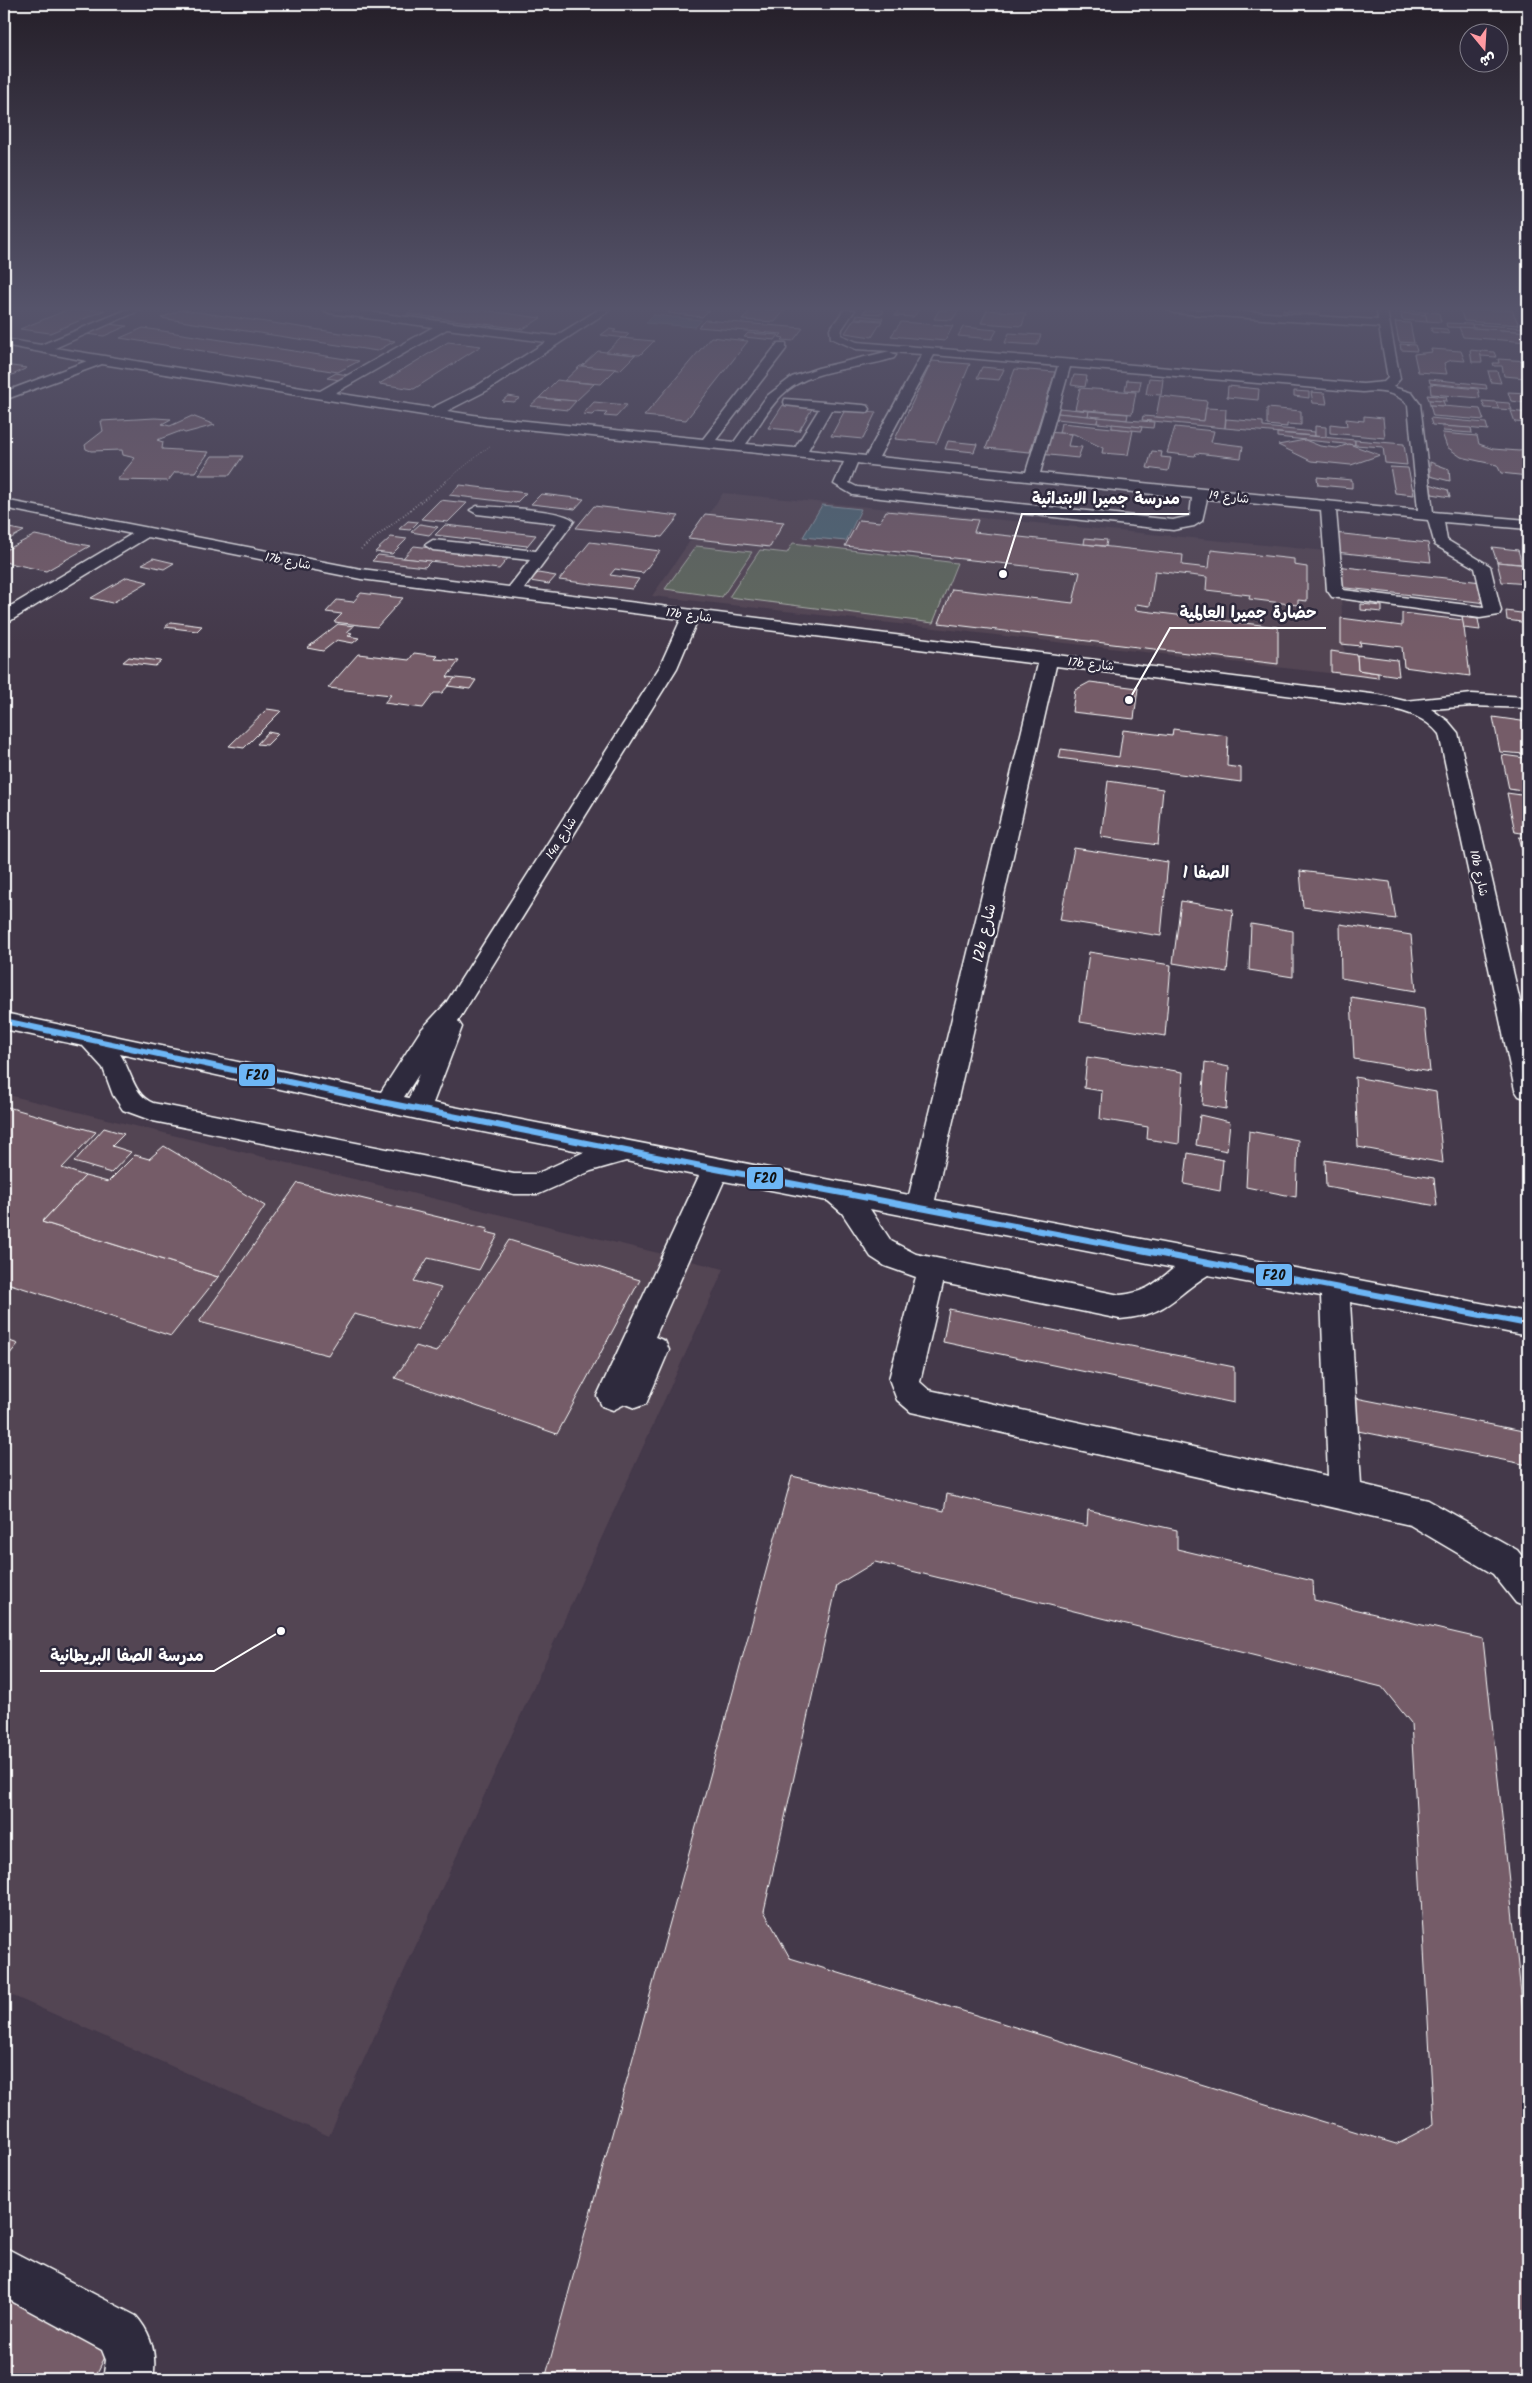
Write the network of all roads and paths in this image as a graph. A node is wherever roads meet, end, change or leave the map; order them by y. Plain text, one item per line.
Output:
1 (488, 421) edge
2 (724, 421) edge
3 (756, 421) edge
4 (818, 421) edge
5 (892, 421) edge
6 (1048, 421) edge
7 (1417, 421) edge
8 (517, 425) junction
9 (706, 444) junction
10 (737, 447) junction
11 (799, 454) junction
12 (852, 459) junction
13 (870, 461) junction
14 (1032, 477) junction
15 (1200, 494) junction
16 (4, 504) edge
17 (1328, 506) junction
18 (477, 510) dead end
19 (1431, 515) junction
20 (1528, 525) edge
21 (140, 532) junction
22 (434, 545) dead end
23 (541, 556) junction
24 (335, 570) junction
25 (513, 593) junction
26 (4, 601) edge
27 (690, 615) junction
28 (4, 617) edge
29 (712, 618) junction
30 (1048, 660) junction
31 (668, 668) junction
32 (1379, 701) joint
33 (1528, 702) edge
34 (1406, 706) junction
35 (455, 1009) junction
36 (9, 1029) edge
37 (93, 1042) junction
38 (1528, 1090) edge
39 (387, 1103) junction
40 (417, 1110) junction
41 (629, 1152) junction
42 (726, 1171) junction
43 (836, 1192) junction
44 (920, 1207) junction
45 (1204, 1263) junction
46 (932, 1270) junction
47 (1335, 1288) junction
48 (1528, 1324) edge
49 (624, 1395) dead end
50 (1345, 1495) junction
51 (1528, 1591) edge
52 (4, 2271) edge
53 (128, 2379) edge

1 - 8 street, شارع 19
2 - 9 street
3 - 10 street
4 - 11 street
5 - 13 street
6 - 14 street
7 - 19 street
8 - 9 street, شارع 19
8 - 24 path
9 - 10 street, شارع 19
10 - 11 street, شارع 19
11 - 12 street, شارع 19
12 - 13 street, شارع 19
12 - 15 street
13 - 14 street, شارع 19
14 - 15 street, شارع 19
15 - 17 street, شارع 19
16 - 21 street, 17b شارع
17 - 19 street, شارع 19
17 - 19 street
18 - 23 street
19 - 20 street, شارع 19
21 - 24 street, 17b شارع
21 - 26 street
21 - 28 street
22 - 23 street
23 - 25 street
24 - 25 street, 17b شارع
25 - 27 street, 17b شارع
27 - 29 street, 17b شارع
27 - 31 street, 14a شارع
29 - 30 street, 17b شارع
29 - 31 street, 14a شارع
30 - 32 street, 17b شارع
30 - 44 street, 12b شارع
31 - 35 street, 14a شارع
32 - 34 street, 10b شارع
33 - 34 street
34 - 38 street, 10b شارع
35 - 39 street, 14a شارع
35 - 40 street, 14a شارع
36 - 37 street
37 - 39 street
37 - 41 street
39 - 40 street
40 - 41 street
41 - 42 street
42 - 43 street
42 - 49 street
43 - 44 street
43 - 46 street
44 - 45 street
45 - 46 street
45 - 47 street
46 - 50 street
47 - 48 street
47 - 50 street
50 - 51 street
52 - 53 street

